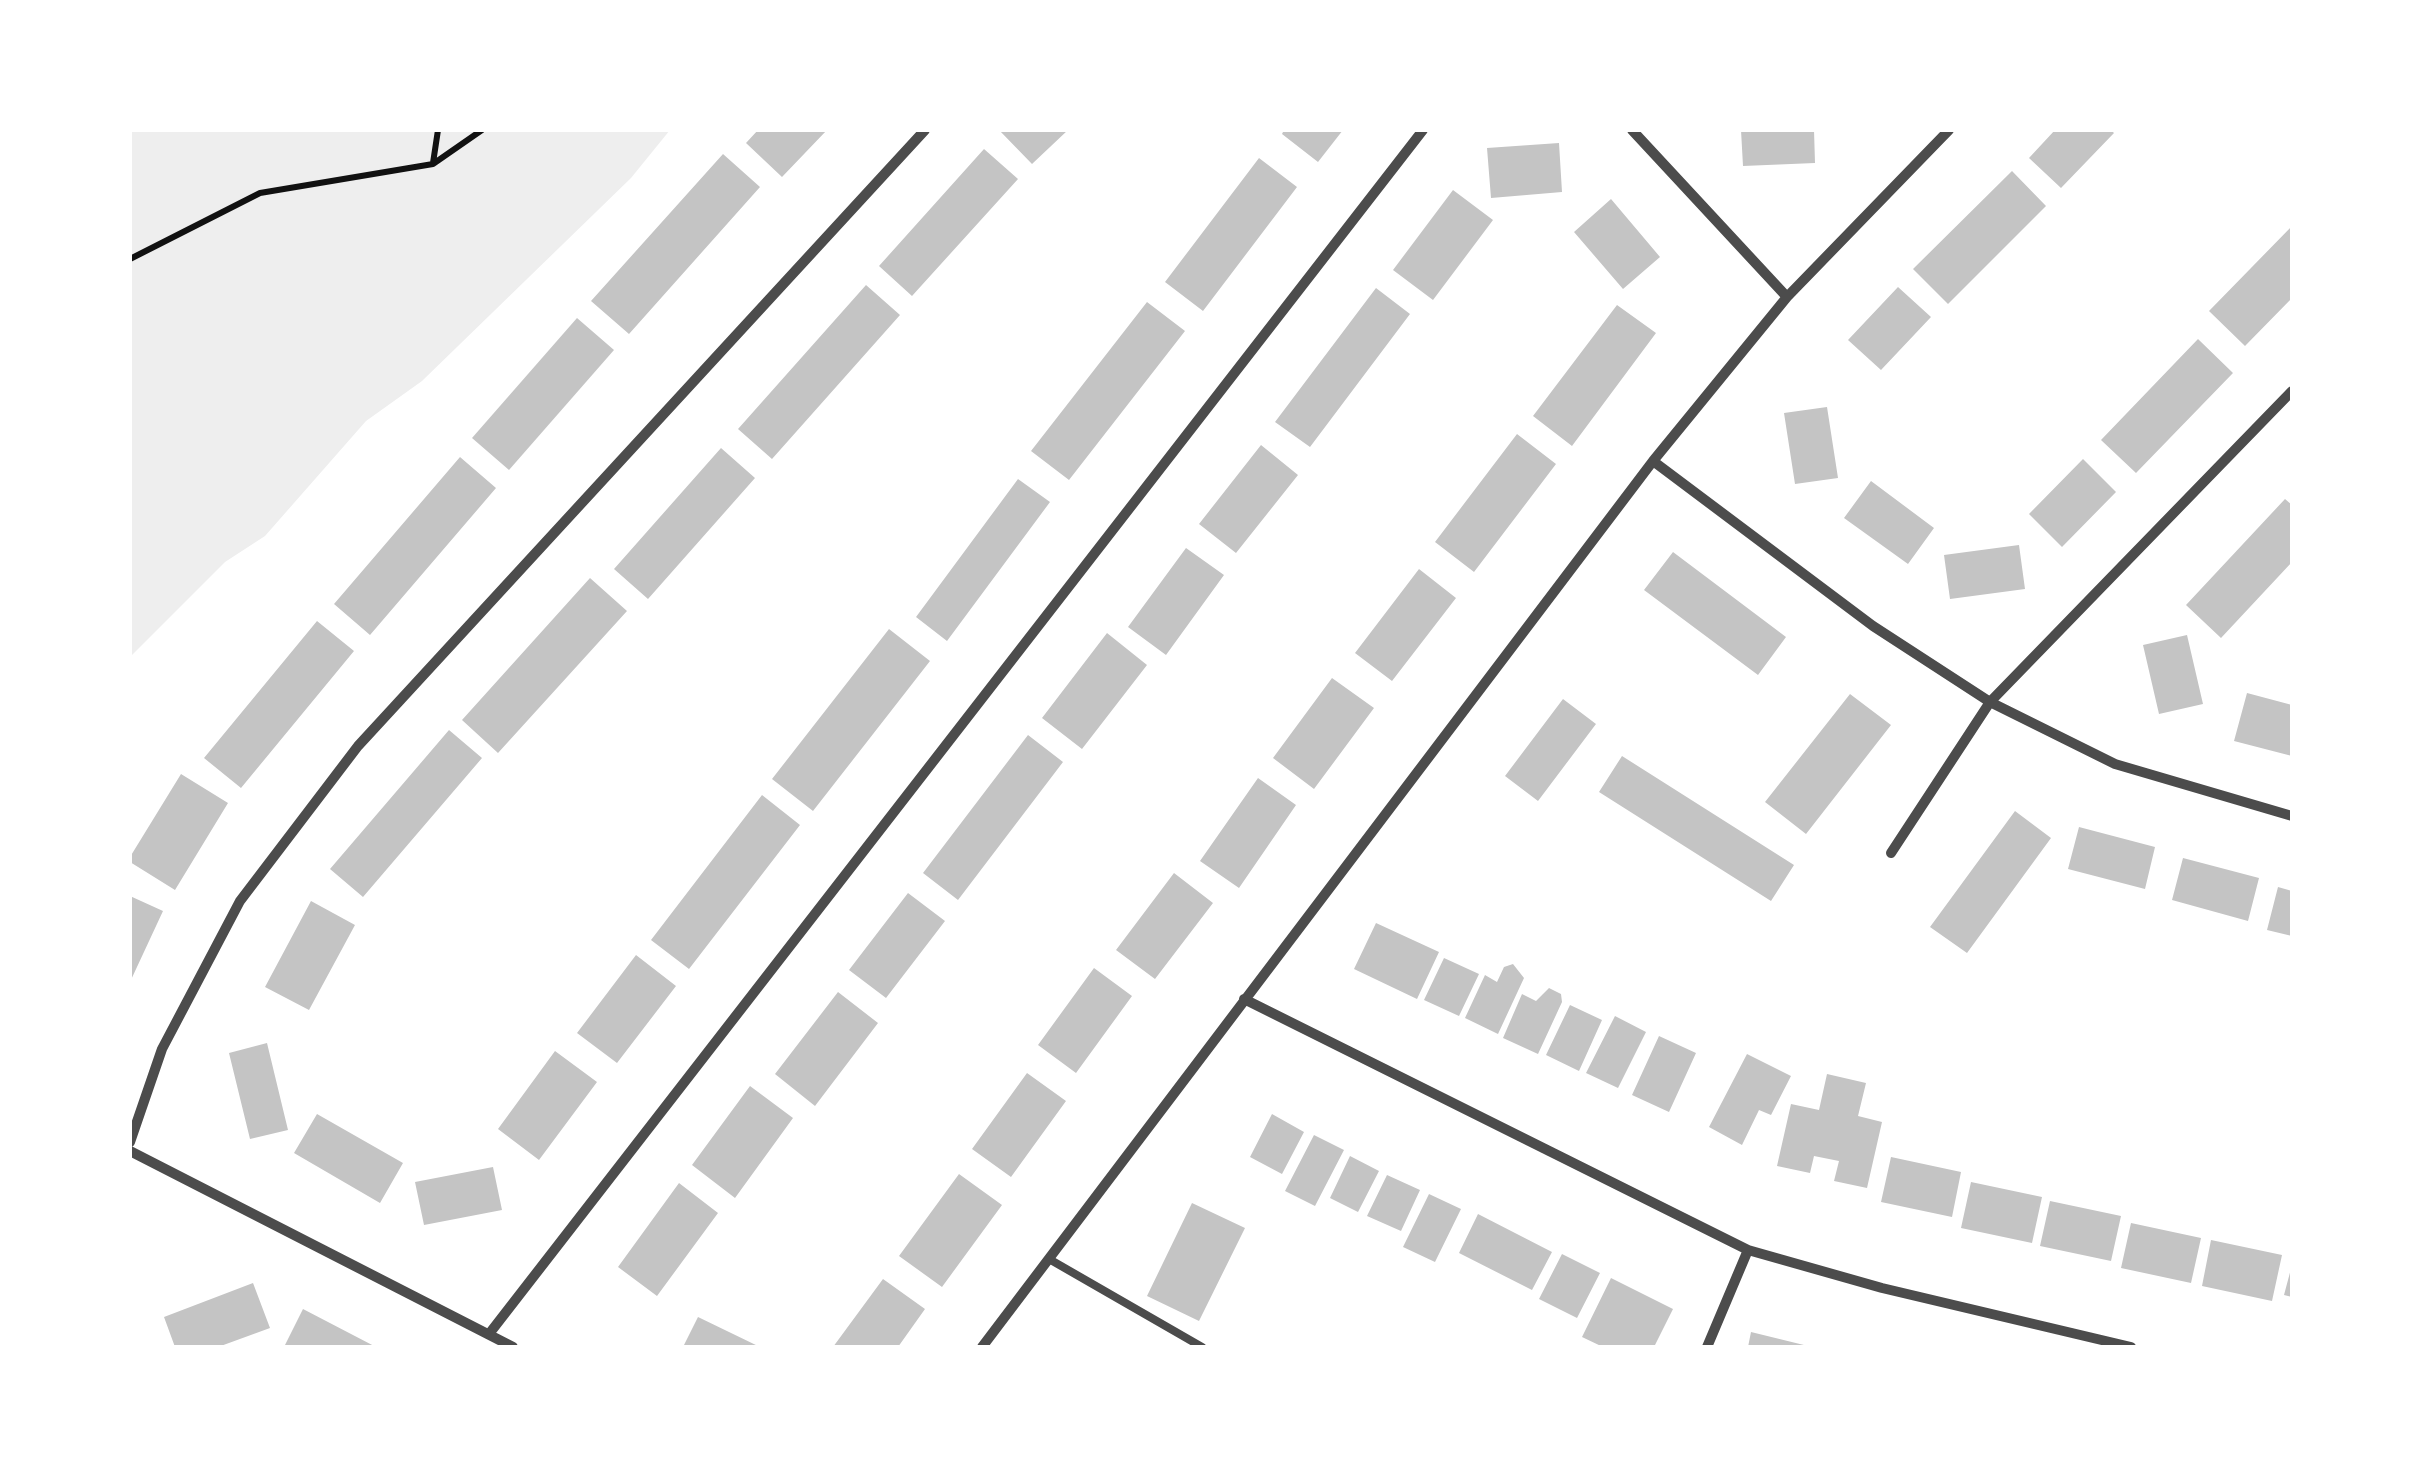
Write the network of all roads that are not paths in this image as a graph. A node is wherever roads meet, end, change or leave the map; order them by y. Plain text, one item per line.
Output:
1 (924, 130) edge
2 (1423, 130) edge
3 (1632, 130) edge
4 (1949, 130) edge
5 (1787, 297) junction
6 (2292, 391) edge
7 (1653, 461) junction
8 (1990, 702) junction
9 (2292, 816) edge
10 (1891, 853) dead end
11 (1244, 999) junction
12 (130, 1142) edge
13 (130, 1152) edge
14 (1748, 1250) junction
15 (1049, 1259) junction
16 (489, 1334) junction
17 (513, 1347) edge
18 (982, 1347) edge
19 (1202, 1347) edge
20 (1707, 1347) edge
21 (2131, 1347) edge

1 - 12 street
2 - 16 street
3 - 5 street
4 - 5 street
5 - 7 street
6 - 8 street
7 - 8 street
7 - 11 street
8 - 9 street
8 - 10 street
11 - 14 street
11 - 15 street
13 - 16 street
14 - 20 street
14 - 21 street
15 - 18 street
15 - 19 lane
16 - 17 street

